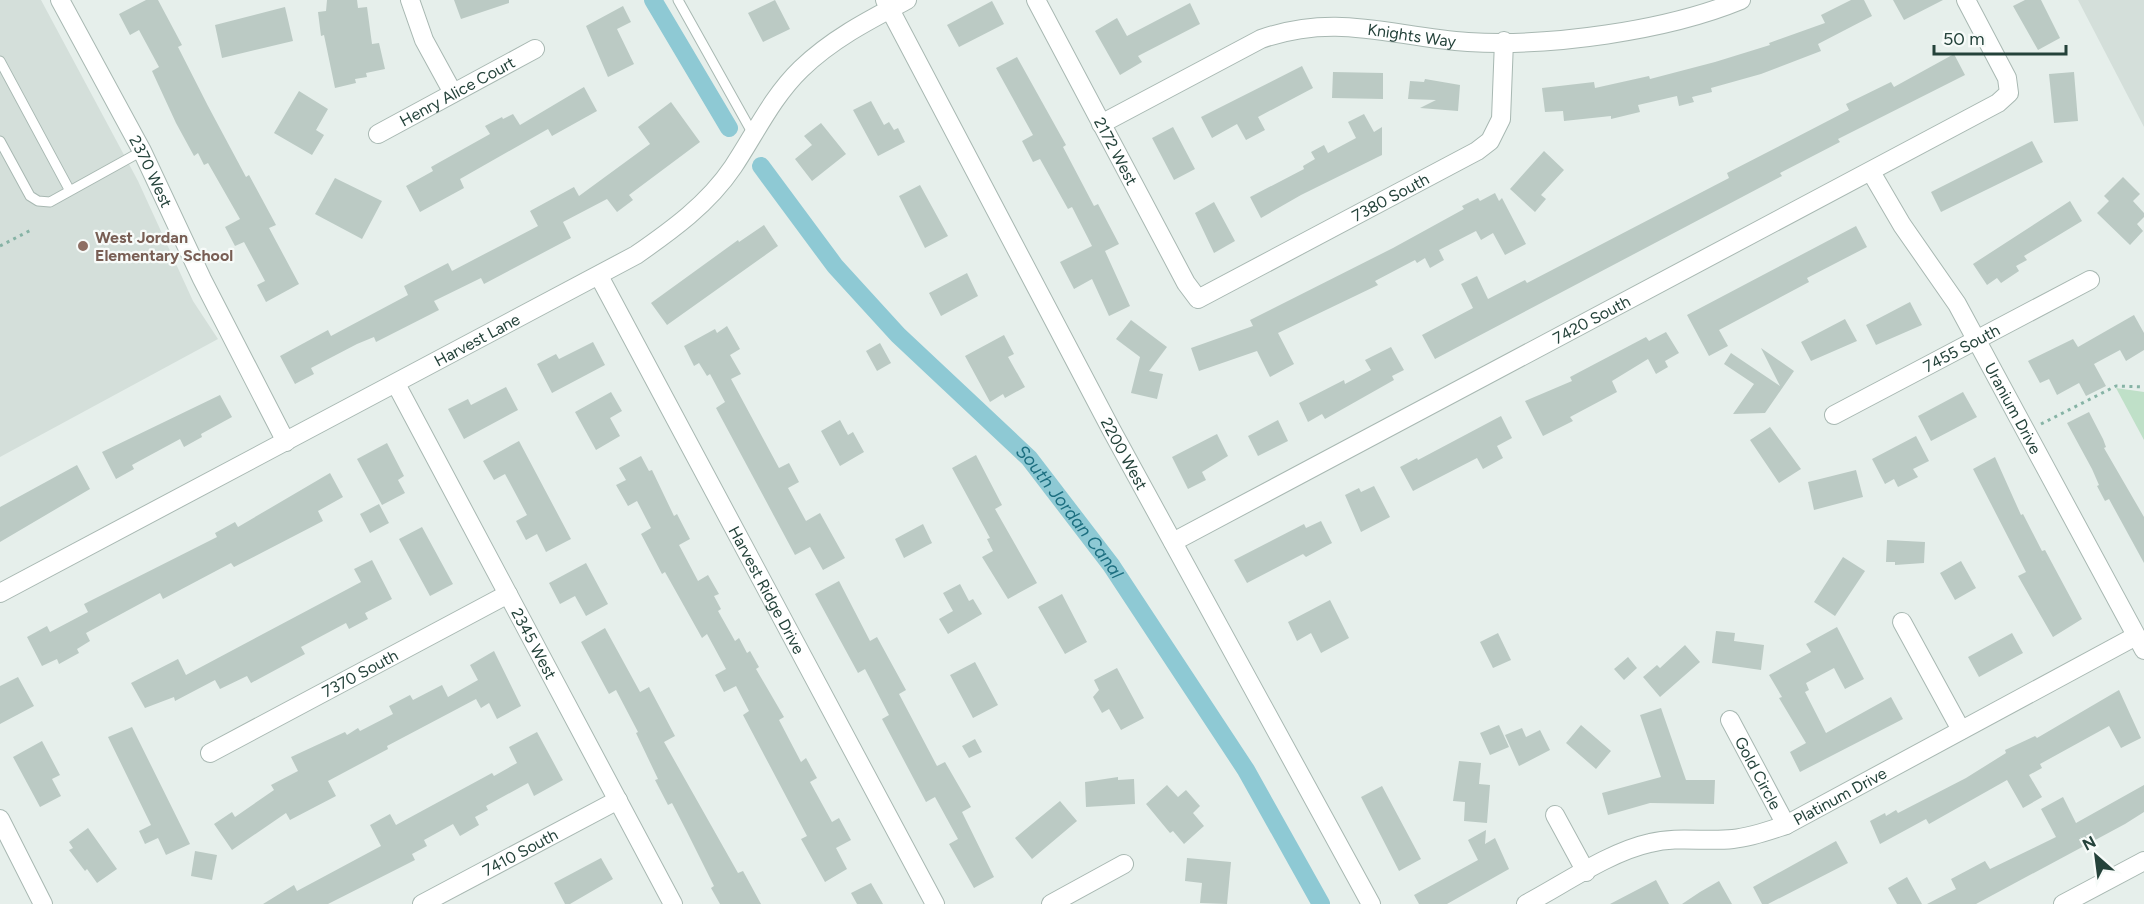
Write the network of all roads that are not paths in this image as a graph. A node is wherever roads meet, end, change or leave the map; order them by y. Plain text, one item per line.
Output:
1 (60, 0) edge
2 (411, 0) edge
3 (678, 0) edge
4 (907, 0) edge
5 (1036, 0) edge
6 (1741, 0) edge
7 (1966, 0) edge
8 (887, 5) edge
9 (1504, 41) junction
10 (535, 49) dead end
11 (0, 62) edge
12 (453, 93) junction
13 (1101, 124) junction
14 (378, 134) dead end
15 (753, 134) junction
16 (0, 141) edge
17 (142, 151) junction
18 (1871, 172) junction
19 (70, 191) junction
20 (599, 276) junction
21 (2090, 280) dead end
22 (1198, 299) joint
23 (1977, 340) junction
24 (396, 384) junction
25 (1834, 415) dead end
26 (286, 442) junction
27 (1173, 542) junction
28 (0, 593) edge
29 (508, 594) junction
30 (1902, 622) dead end
31 (2140, 643) edge
32 (1730, 720) dead end
33 (1961, 730) junction
34 (210, 753) dead end
35 (618, 800) junction
36 (1555, 815) dead end
37 (0, 819) edge
38 (1786, 825) junction
39 (2144, 861) edge
40 (1124, 864) dead end
41 (1586, 872) junction
42 (43, 904) edge
43 (422, 904) edge
44 (673, 904) edge
45 (935, 904) edge
46 (1050, 904) edge
47 (1371, 904) edge
48 (1526, 904) edge
49 (2063, 904) edge

1 - 17 street, 2370 West
2 - 12 street
3 - 15 lane
4 - 8 street, Harvest Lane
5 - 13 street, 2172 West
6 - 9 street, Knights Way
7 - 18 street, 7420 South
8 - 15 street, Harvest Lane
8 - 27 street, 2200 West
9 - 13 street, Knights Way
9 - 22 street, 7380 South
10 - 12 street, Henry Alice Court
11 - 19 lane
12 - 14 street, Henry Alice Court
13 - 22 street, 2172 West
15 - 20 street, Harvest Lane
16 - 19 lane
17 - 19 lane
17 - 26 street, 2370 West
18 - 23 street, Uranium Drive
18 - 27 street, 7420 South
20 - 24 street, Harvest Lane
20 - 45 street, Harvest Ridge Drive
21 - 23 street, 7455 South
23 - 25 street, 7455 South
23 - 31 street, Uranium Drive
24 - 26 street, Harvest Lane
24 - 29 street, 2345 West
26 - 28 street, Harvest Lane
27 - 47 street, 2200 West
29 - 34 street, 7370 South
29 - 35 street, 2345 West
30 - 33 street
31 - 33 street, Platinum Drive
32 - 38 street, Gold Circle
33 - 38 street, Platinum Drive
35 - 43 street, 7410 South
35 - 44 street, 2345 West
36 - 41 street
37 - 42 street
38 - 41 street, Platinum Drive
39 - 49 street
40 - 46 street
41 - 48 street, Platinum Drive

